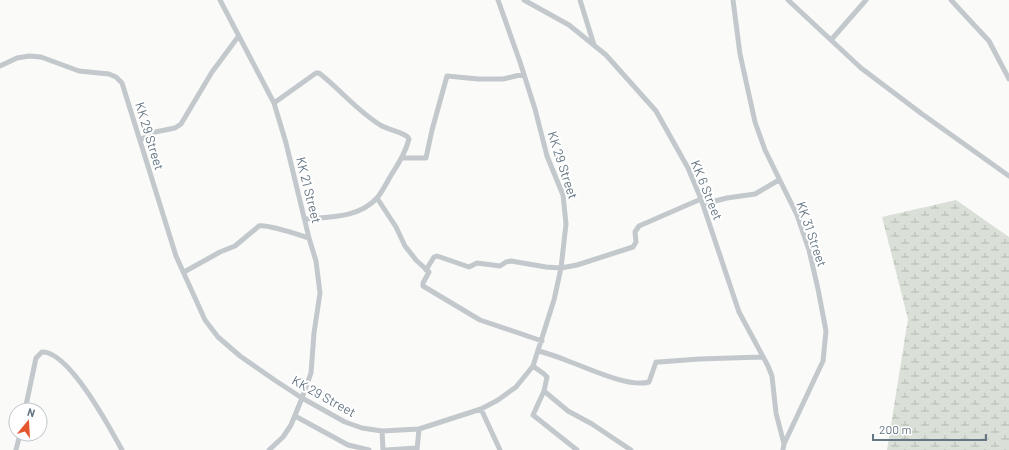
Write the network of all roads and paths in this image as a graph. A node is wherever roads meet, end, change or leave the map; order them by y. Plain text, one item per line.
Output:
1 (220, 0) edge
2 (498, 0) edge
3 (524, 0) edge
4 (580, 0) edge
5 (733, 0) edge
6 (788, 0) edge
7 (866, 0) edge
8 (951, 0) edge
9 (238, 37) junction
10 (831, 40) junction
11 (594, 45) junction
12 (0, 66) edge
13 (524, 74) junction
14 (1009, 79) edge
15 (274, 103) junction
16 (140, 140) junction
17 (402, 158) junction
18 (1009, 176) edge
19 (779, 180) junction
20 (377, 198) junction
21 (702, 201) junction
22 (305, 219) junction
23 (309, 238) junction
24 (561, 268) junction
25 (426, 270) junction
26 (184, 272) junction
27 (542, 341) junction
28 (539, 351) junction
29 (762, 357) junction
30 (533, 366) junction
31 (544, 390) junction
32 (302, 398) junction
33 (27, 402) edge
34 (481, 409) junction
35 (295, 416) junction
36 (419, 429) junction
37 (382, 431) junction
38 (783, 447) edge
39 (417, 449) edge
40 (122, 450) edge
41 (269, 450) edge
42 (369, 450) edge
43 (383, 450) edge
44 (386, 450) edge
45 (500, 450) edge
46 (577, 450) edge
47 (631, 450) edge

1 - 9 street, KK 21 Street
2 - 13 street, KK 29 Street
3 - 11 street, KK 6 Street
4 - 11 street
5 - 19 street, KK 31 Street
6 - 10 street
7 - 10 street
8 - 14 street
9 - 15 street, KK 21 Street
9 - 16 street
10 - 18 street
11 - 21 street, KK 6 Street
12 - 16 street, KK 29 Street
13 - 17 street
13 - 24 street, KK 29 Street
15 - 17 street
15 - 22 street, KK 21 Street
16 - 26 street, KK 29 Street
17 - 20 street
19 - 21 street
19 - 38 street, KK 31 Street
20 - 22 street
20 - 25 street
21 - 24 street
21 - 29 street, KK 6 Street
22 - 23 street, KK 21 Street
23 - 26 street
23 - 32 street, KK 21 Street
24 - 25 street
24 - 27 street, KK 29 Street
25 - 27 street
26 - 32 street, KK 29 Street
27 - 28 street, KK 29 Street
28 - 29 street
28 - 30 street, KK 29 Street
29 - 38 street, KK 6 Street
30 - 31 street
30 - 34 street, KK 29 Street
31 - 46 street
31 - 47 street
32 - 35 street, KK 21 Street
32 - 37 street, KK 29 Street
33 - 40 street
34 - 36 street, KK 29 Street
34 - 45 street
35 - 41 street, KK 21 Street
35 - 42 street
36 - 37 street, KK 29 Street
36 - 39 street
37 - 43 street
39 - 44 street

